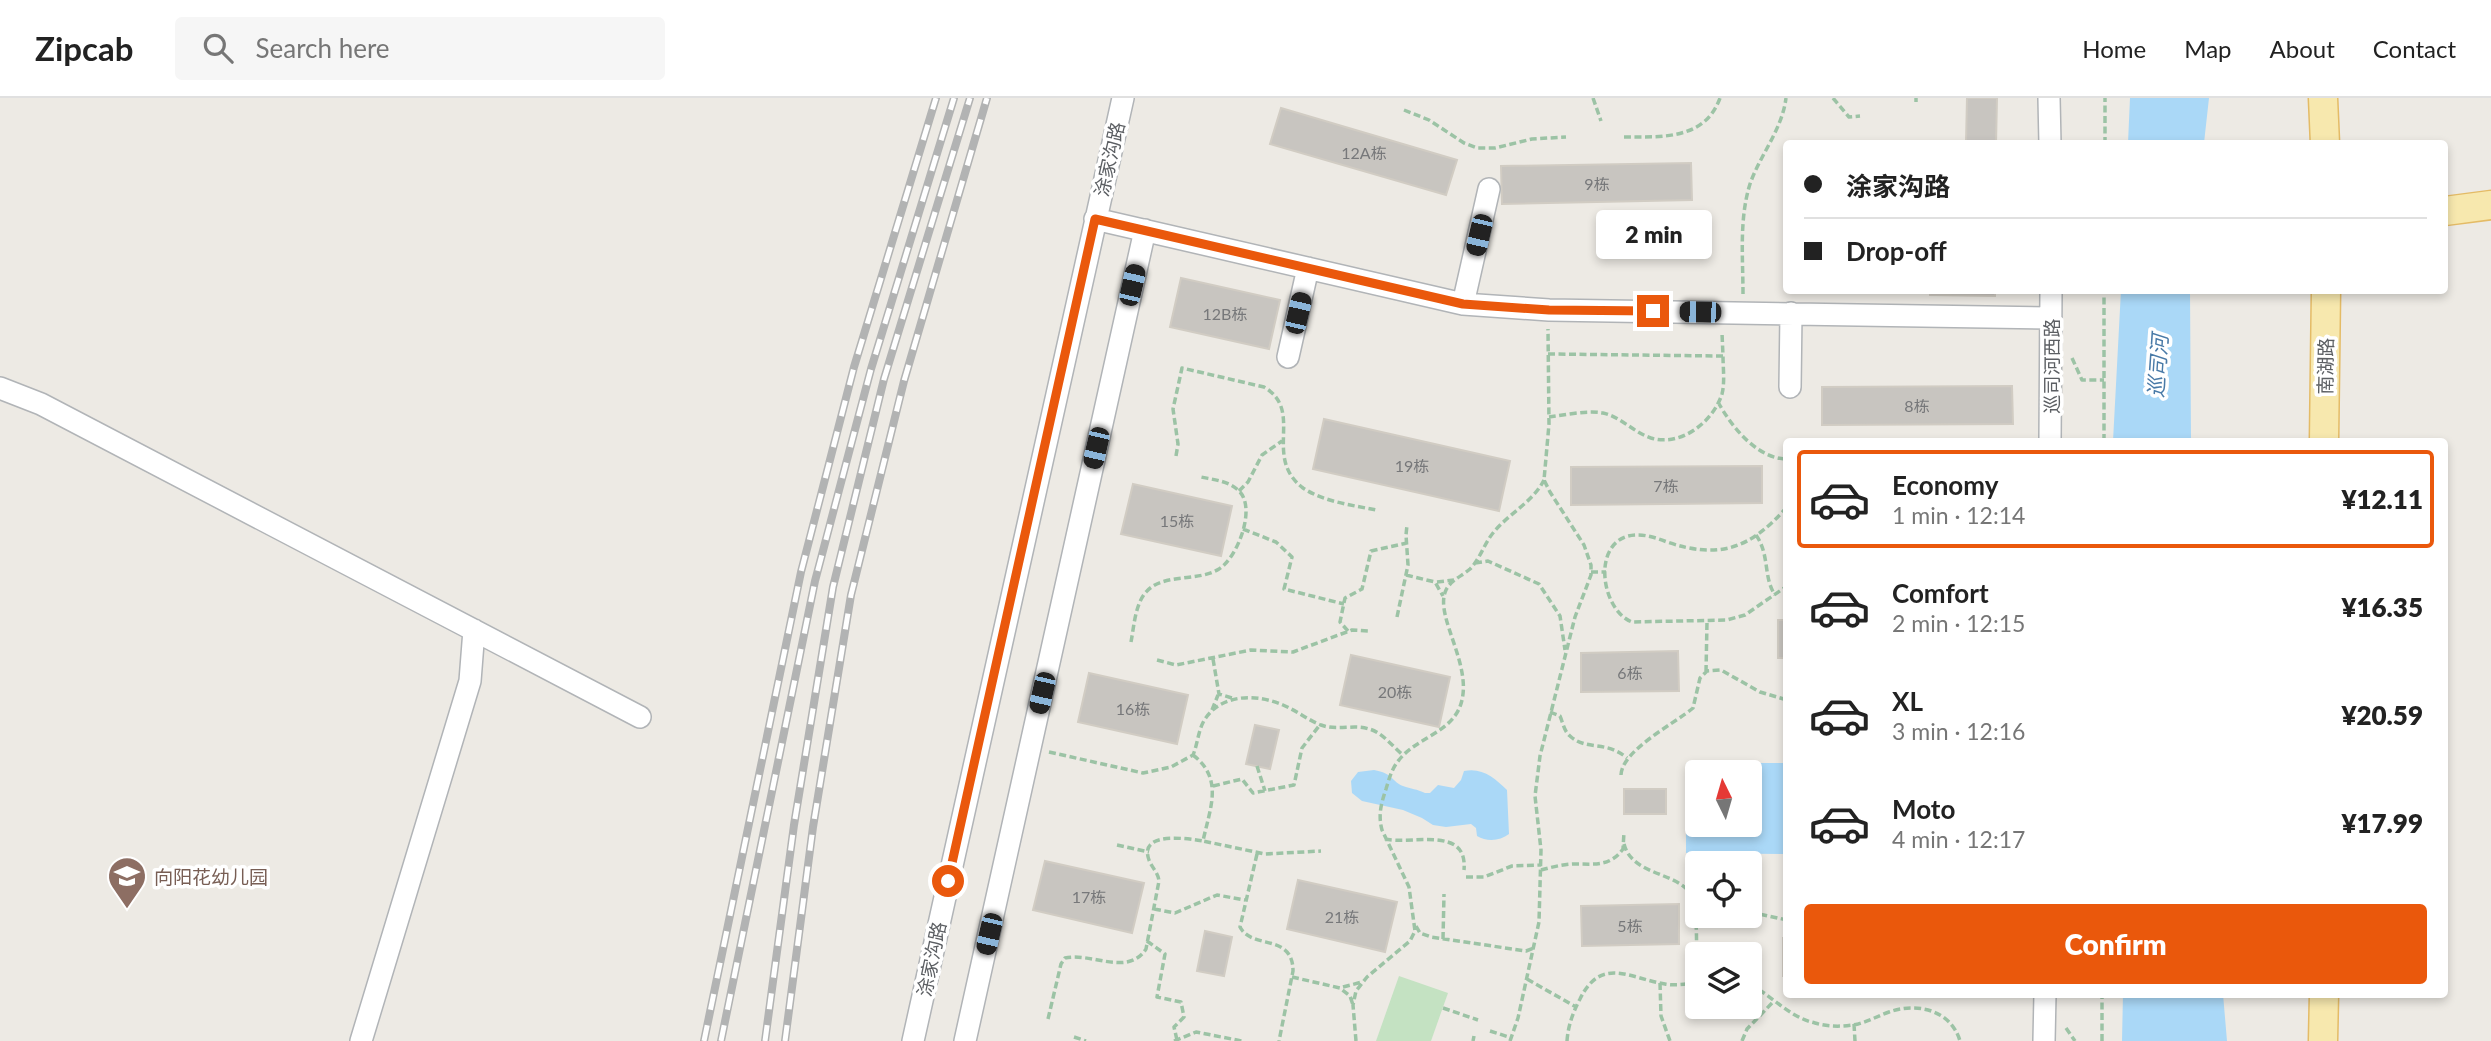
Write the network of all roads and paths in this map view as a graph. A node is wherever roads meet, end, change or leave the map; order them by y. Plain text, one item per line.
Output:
1 (1123, 98) edge
2 (1594, 98) edge
3 (1720, 98) edge
4 (1786, 98) edge
5 (1833, 98) edge
6 (2049, 98) edge
7 (2105, 98) edge
8 (2323, 98) edge
9 (1404, 110) dead end
10 (1860, 116) dead end
11 (1601, 121) dead end
12 (1566, 137) dead end
13 (1624, 137) dead end
14 (2050, 140) edge
15 (2105, 140) edge
16 (2325, 140) edge
17 (2491, 187) edge
18 (1489, 189) dead end
19 (2448, 192) edge
20 (2491, 205) edge
21 (2448, 212) edge
22 (1095, 219) junction
23 (1144, 230) junction
24 (1308, 268) junction
25 (2051, 294) edge
26 (2104, 294) edge
27 (2326, 294) edge
28 (1463, 304) junction
29 (1549, 310) junction
30 (1732, 312) junction
31 (1791, 313) junction
32 (2051, 318) junction
33 (2051, 349) junction
34 (1548, 354) junction
35 (1723, 356) junction
36 (1288, 357) dead end
37 (2104, 380) junction
38 (1790, 387) dead end
39 (0, 388) edge
40 (1717, 402) junction
41 (1549, 417) junction
42 (2050, 438) edge
43 (2104, 438) edge
44 (2324, 438) edge
45 (1283, 440) junction
46 (1176, 456) dead end
47 (1783, 459) edge
48 (1201, 477) dead end
49 (1545, 480) junction
50 (1239, 491) junction
51 (1376, 510) dead end
52 (1783, 511) edge
53 (1407, 525) dead end
54 (1242, 529) junction
55 (1756, 536) junction
56 (1407, 543) junction
57 (1485, 545) junction
58 (1488, 561) junction
59 (1474, 564) junction
60 (1591, 572) junction
61 (1606, 572) junction
62 (1406, 575) junction
63 (1456, 580) junction
64 (1435, 582) junction
65 (1783, 589) edge
66 (1775, 595) junction
67 (1444, 603) junction
68 (1344, 604) junction
69 (1560, 616) junction
70 (1397, 617) dead end
71 (1576, 617) junction
72 (1707, 622) junction
73 (474, 630) junction
74 (1348, 631) junction
75 (1369, 631) dead end
76 (1131, 642) dead end
77 (1213, 659) junction
78 (1564, 659) junction
79 (1157, 660) dead end
80 (1706, 672) junction
81 (1218, 693) junction
82 (1236, 699) junction
83 (1783, 699) edge
84 (1210, 712) junction
85 (1550, 712) junction
86 (640, 718) dead end
87 (1320, 725) junction
88 (1030, 748) junction
89 (1194, 755) junction
90 (1403, 755) junction
91 (1627, 759) junction
92 (1257, 766) dead end
93 (1621, 775) dead end
94 (1213, 786) junction
95 (1265, 791) junction
96 (1624, 832) dead end
97 (1385, 839) junction
98 (1203, 841) junction
99 (1624, 844) junction
100 (1117, 845) dead end
101 (1321, 851) dead end
102 (1149, 852) junction
103 (1257, 853) junction
104 (1541, 868) junction
105 (1464, 870) dead end
106 (1466, 877) dead end
107 (1685, 889) edge
108 (1444, 894) dead end
109 (1246, 900) junction
110 (1154, 909) junction
111 (1762, 915) edge
112 (1783, 919) edge
113 (1415, 924) junction
114 (1424, 936) junction
115 (1443, 939) junction
116 (1147, 941) junction
117 (1410, 941) junction
118 (1534, 947) junction
119 (1526, 951) junction
120 (1531, 961) junction
121 (1292, 977) junction
122 (1527, 979) junction
123 (1363, 982) junction
124 (1660, 983) junction
125 (1685, 984) edge
126 (1340, 988) junction
127 (1762, 992) edge
128 (2045, 998) edge
129 (2102, 998) edge
130 (2324, 998) edge
131 (1774, 1001) junction
132 (1353, 1005) junction
133 (1576, 1007) junction
134 (1443, 1008) dead end
135 (1048, 1019) dead end
136 (1478, 1020) dead end
137 (1854, 1024) junction
138 (1490, 1031) dead end
139 (1074, 1037) dead end
140 (1511, 1039) edge
141 (1175, 1040) edge
142 (361, 1041) edge
143 (913, 1041) edge
144 (965, 1041) edge
145 (1086, 1041) edge
146 (1242, 1041) edge
147 (1279, 1041) edge
148 (1356, 1041) edge
149 (1567, 1041) edge
150 (1670, 1041) edge
151 (1742, 1041) edge
152 (1855, 1041) edge
153 (1961, 1041) edge
154 (2044, 1041) edge
155 (2102, 1041) edge
156 (2323, 1041) edge

1 - 22 street, 涂家沟路
2 - 11 path
3 - 13 path
4 - 30 path
5 - 10 path
6 - 14 street
7 - 15 path
8 - 16 main road
9 - 12 path
17 - 19 main road
18 - 28 street
20 - 21 main road
22 - 23 street
22 - 143 street, 涂家沟路
23 - 24 street
23 - 88 street
24 - 28 street
24 - 36 street
25 - 32 street, 巡司河西路
26 - 37 path
27 - 44 main road, 南湖路
28 - 29 street
29 - 30 street
29 - 34 path
30 - 31 street
30 - 35 path
31 - 32 street
31 - 38 street
32 - 33 street, 巡司河西路
33 - 37 path
33 - 42 street, 巡司河西路
34 - 35 path
34 - 41 path
35 - 40 path
37 - 43 path
39 - 73 street
40 - 41 path
40 - 47 path
41 - 49 path
45 - 46 path
45 - 50 path
45 - 51 path
48 - 50 path
49 - 57 path
49 - 60 path
50 - 54 path
52 - 55 path
53 - 56 path
54 - 68 path
54 - 76 path
55 - 61 path
55 - 66 path
56 - 62 path
56 - 68 path
57 - 58 path
57 - 59 path
58 - 59 path
58 - 69 path
59 - 63 path
60 - 61 path
60 - 71 path
61 - 72 path
62 - 64 path
62 - 70 path
63 - 64 path
63 - 67 path
64 - 67 path
65 - 66 path
66 - 72 path
67 - 90 path
68 - 74 path
69 - 71 path
69 - 78 path
71 - 78 path
72 - 80 path
73 - 86 street
73 - 142 street
74 - 75 path
74 - 77 path
77 - 79 path
77 - 81 path
78 - 85 path
80 - 83 path
80 - 91 path
81 - 82 path
81 - 84 path
82 - 84 path
82 - 87 path
84 - 89 path
85 - 91 path
85 - 104 path
87 - 90 path
87 - 95 path
88 - 89 path
88 - 144 street
89 - 94 path
90 - 97 path
91 - 93 path
92 - 95 path
94 - 95 path
94 - 98 path
96 - 99 path
97 - 105 path
97 - 113 path
98 - 102 path
98 - 103 path
99 - 104 path
99 - 107 path
100 - 102 path
101 - 103 path
102 - 110 path
103 - 109 path
104 - 106 path
104 - 118 path
108 - 115 path
109 - 110 path
109 - 121 path
110 - 116 path
111 - 112 path
113 - 114 path
113 - 117 path
114 - 115 path
114 - 117 path
115 - 119 path
116 - 135 path
116 - 141 path
117 - 123 path
118 - 119 path
118 - 120 path
119 - 120 path
120 - 122 path
121 - 126 path
121 - 147 path
122 - 133 path
122 - 140 path
123 - 126 path
123 - 132 path
124 - 125 path
124 - 133 path
124 - 150 path
126 - 132 path
127 - 131 path
128 - 154 street
129 - 155 path
130 - 156 main road
131 - 137 path
131 - 151 path
132 - 148 path
133 - 149 path
134 - 136 path
137 - 152 path
137 - 153 path
138 - 140 path
139 - 145 path
141 - 146 path

